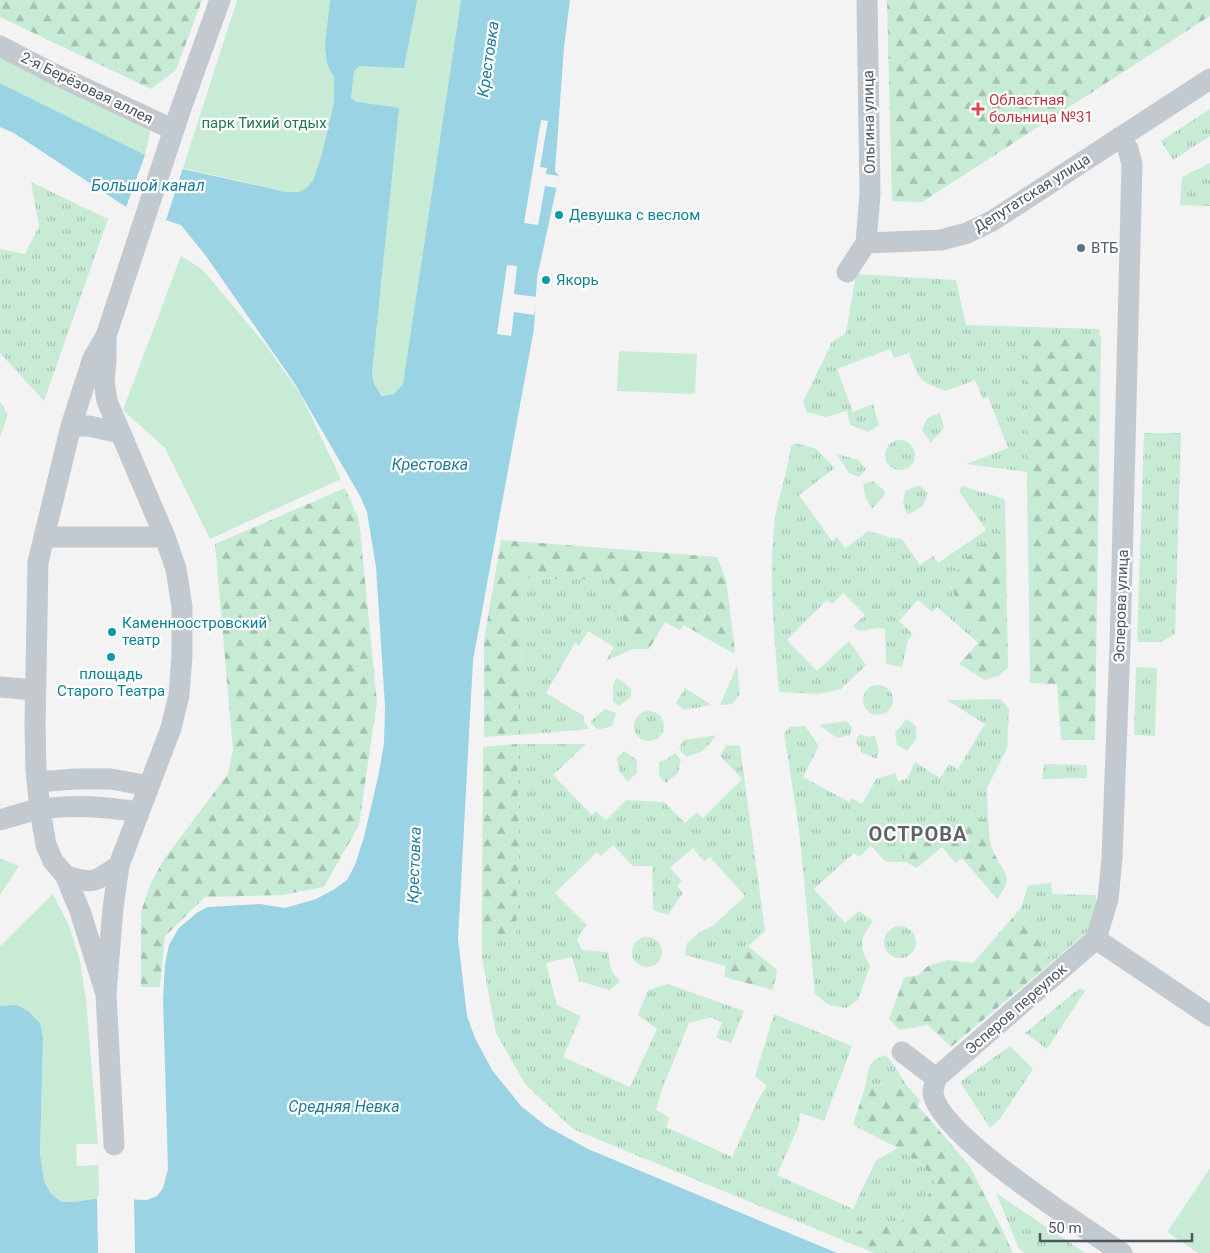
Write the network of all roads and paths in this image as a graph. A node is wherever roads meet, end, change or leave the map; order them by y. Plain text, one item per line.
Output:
1 (220, 0) edge
2 (867, 0) edge
3 (0, 46) edge
4 (1210, 78) edge
5 (174, 130) junction
6 (1120, 137) junction
7 (866, 243) junction
8 (847, 272) dead end
9 (106, 336) junction
10 (71, 426) junction
11 (120, 433) junction
12 (44, 537) junction
13 (165, 537) junction
14 (0, 687) edge
15 (35, 690) junction
16 (37, 782) junction
17 (149, 786) junction
18 (40, 810) junction
19 (139, 812) junction
20 (0, 820) edge
21 (119, 866) junction
22 (65, 875) junction
23 (1096, 939) junction
24 (106, 994) junction
25 (1210, 1016) edge
26 (902, 1052) dead end
27 (936, 1078) junction
28 (114, 1145) dead end
29 (1122, 1253) edge

1 - 5 street
2 - 7 street, Ольгина улица
3 - 5 street, 2-я Берёзовая аллея
4 - 6 street, Депутатская улица
5 - 9 street
6 - 7 street, Депутатская улица
6 - 23 street, Эсперова улица
7 - 8 street
9 - 10 street
9 - 11 street
10 - 11 street
10 - 12 street
11 - 13 street
12 - 13 street
12 - 15 street
13 - 17 street
14 - 15 street
15 - 16 street
16 - 17 street
16 - 18 street
17 - 19 street
18 - 19 street
18 - 20 street
18 - 22 street
19 - 21 street
21 - 22 street
21 - 24 street
22 - 24 street
23 - 25 street
23 - 27 street, Эсперов переулок
24 - 28 street
26 - 27 street
27 - 29 street

